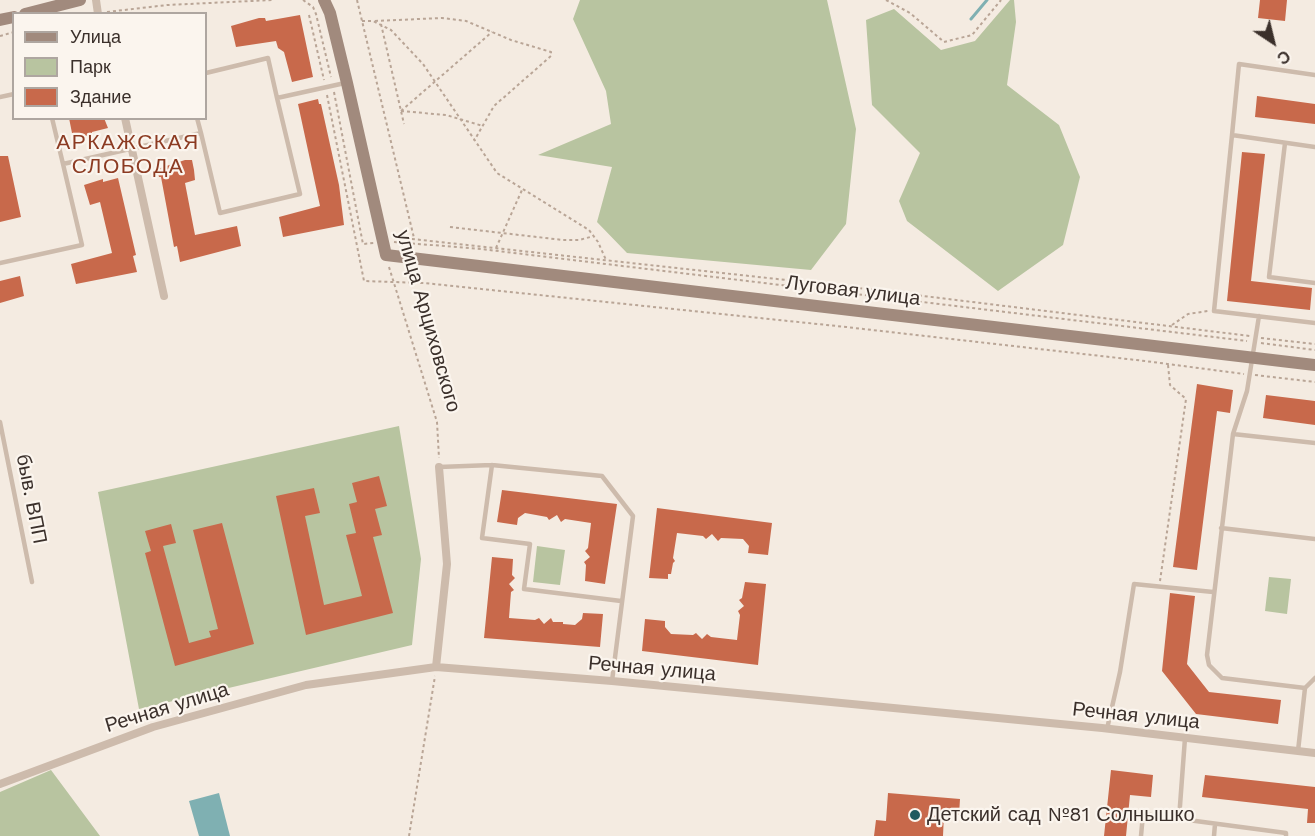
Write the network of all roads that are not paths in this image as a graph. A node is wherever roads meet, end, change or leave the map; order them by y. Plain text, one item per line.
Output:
1 (80, 0) edge
2 (324, 0) edge
3 (33, 12) edge
4 (207, 73) edge
5 (1315, 75) edge
6 (347, 83) junction
7 (277, 98) junction
8 (52, 120) edge
9 (125, 120) edge
10 (198, 120) edge
11 (201, 133) junction
12 (1232, 135) junction
13 (1285, 143) junction
14 (1315, 147) edge
15 (132, 148) junction
16 (63, 164) junction
17 (386, 255) joint
18 (0, 263) edge
19 (1315, 283) edge
20 (164, 296) dead end
21 (1259, 316) junction
22 (1315, 323) edge
23 (1253, 358) junction
24 (1315, 365) edge
25 (0, 422) edge
26 (1233, 434) junction
27 (1315, 443) edge
28 (492, 465) junction
29 (439, 467) joint
30 (1221, 528) junction
31 (1315, 539) edge
32 (32, 582) dead end
33 (1213, 592) junction
34 (621, 601) junction
35 (436, 667) junction
36 (1315, 678) edge
37 (612, 681) junction
38 (1305, 688) junction
39 (1107, 729) junction
40 (1185, 738) junction
41 (1298, 750) junction
42 (1315, 753) edge
43 (0, 784) edge
44 (1179, 819) junction
45 (1215, 824) junction
46 (1141, 836) edge
47 (1214, 836) edge
48 (1286, 836) edge

1 - 3 street
2 - 6 street, улица Арциховского
4 - 7 lane
5 - 12 lane
6 - 7 lane
6 - 17 street, улица Арциховского
7 - 11 lane
8 - 16 lane
9 - 15 street
10 - 11 lane
11 - 15 lane
12 - 13 lane
12 - 21 lane
13 - 14 lane
13 - 19 lane
15 - 16 lane
15 - 20 street
16 - 18 lane
17 - 23 street, Луговая улица
21 - 22 lane
21 - 23 lane
23 - 24 street, Луговая улица
23 - 26 lane
25 - 32 lane, быв. ВПП
26 - 27 lane
26 - 30 lane
28 - 29 lane
28 - 34 lane
28 - 34 lane
29 - 35 street
30 - 31 lane
30 - 33 lane
33 - 38 lane
33 - 39 lane
34 - 37 lane
35 - 37 street, Речная улица
35 - 43 street, Речная улица
36 - 38 lane
37 - 39 street, Речная улица
38 - 41 lane
39 - 40 street, Речная улица
40 - 41 street, Речная улица
40 - 44 lane
41 - 42 street, Речная улица
44 - 45 lane
44 - 46 lane
45 - 47 lane
45 - 48 lane

